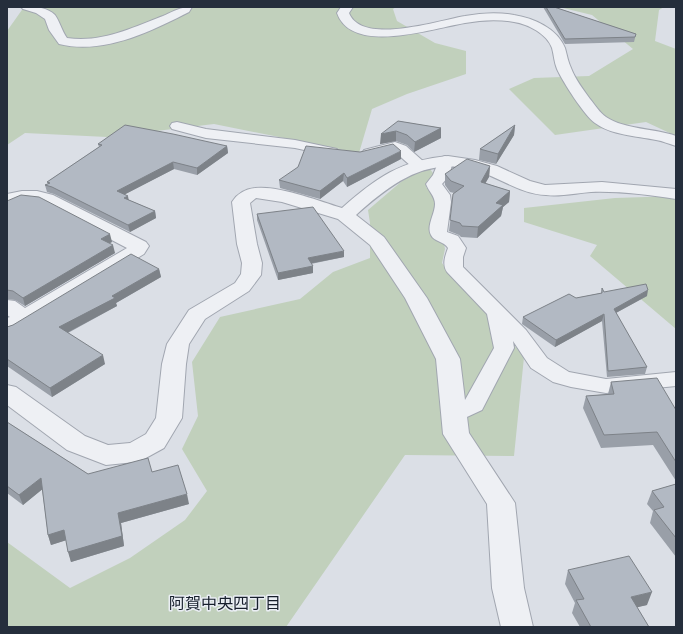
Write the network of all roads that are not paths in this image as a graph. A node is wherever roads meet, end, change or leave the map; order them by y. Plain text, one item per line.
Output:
1 (27, 7) edge
2 (186, 7) edge
3 (347, 7) edge
4 (176, 126) dead end
5 (676, 141) edge
6 (445, 161) junction
7 (419, 165) junction
8 (676, 194) edge
9 (7, 199) edge
10 (344, 215) junction
11 (497, 313) junction
12 (13, 317) edge
13 (676, 379) edge
14 (7, 393) edge
15 (454, 416) junction
16 (517, 627) edge

1 - 2 street
3 - 5 street
4 - 7 lane
6 - 7 street
6 - 8 street
6 - 11 lane
7 - 10 street
9 - 12 street
10 - 14 street
10 - 15 street
11 - 13 lane
11 - 15 lane
15 - 16 street

